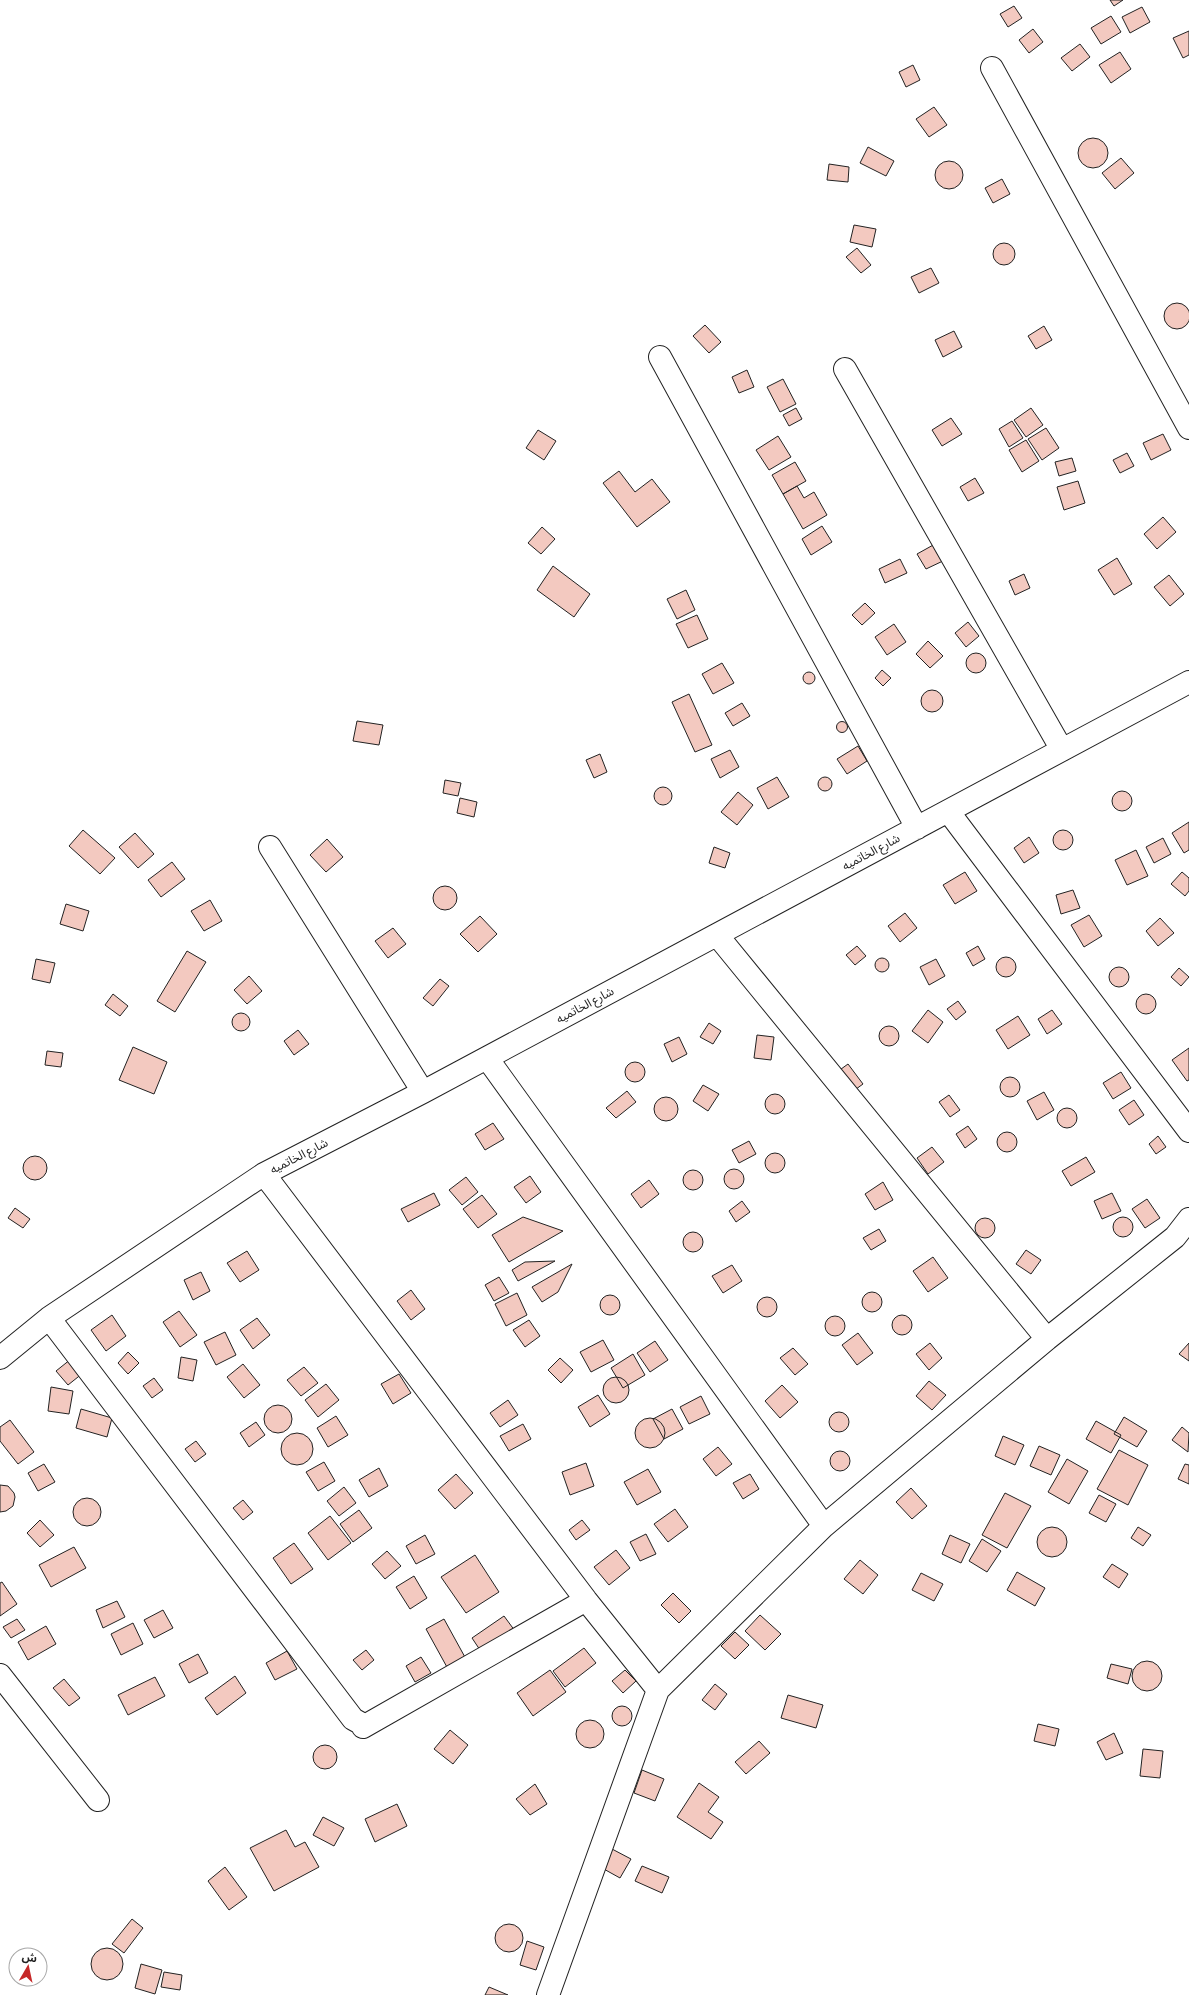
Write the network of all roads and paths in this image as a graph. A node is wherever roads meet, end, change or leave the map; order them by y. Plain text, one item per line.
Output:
1 (992, 68) dead end
2 (660, 357) dead end
3 (845, 369) dead end
4 (1189, 428) edge
5 (1189, 682) edge
6 (1062, 750) junction
7 (948, 811) junction
8 (917, 828) junction
9 (270, 847) dead end
10 (717, 935) junction
11 (487, 1058) junction
12 (423, 1092) junction
13 (1189, 1131) edge
14 (264, 1174) junction
15 (1189, 1219) edge
16 (49, 1318) junction
17 (1047, 1338) junction
18 (0, 1358) edge
19 (824, 1526) junction
20 (586, 1600) junction
21 (0, 1675) edge
22 (658, 1690) junction
23 (98, 1800) dead end
24 (548, 1995) edge

1 - 4 street
2 - 8 street
3 - 6 street
5 - 6 street, شارع الخاتميه
6 - 7 street, شارع الخاتميه
7 - 8 street, شارع الخاتميه
7 - 13 street
8 - 10 street, شارع الخاتميه
9 - 12 street
10 - 11 street, شارع الخاتميه
10 - 17 street
11 - 12 street, شارع الخاتميه
11 - 19 street
12 - 14 street, شارع الخاتميه
14 - 16 street, شارع الخاتميه
14 - 20 street
15 - 17 street
16 - 18 street, شارع الخاتميه
16 - 20 street
17 - 19 street
19 - 22 street
20 - 22 street
21 - 23 street
22 - 24 street

